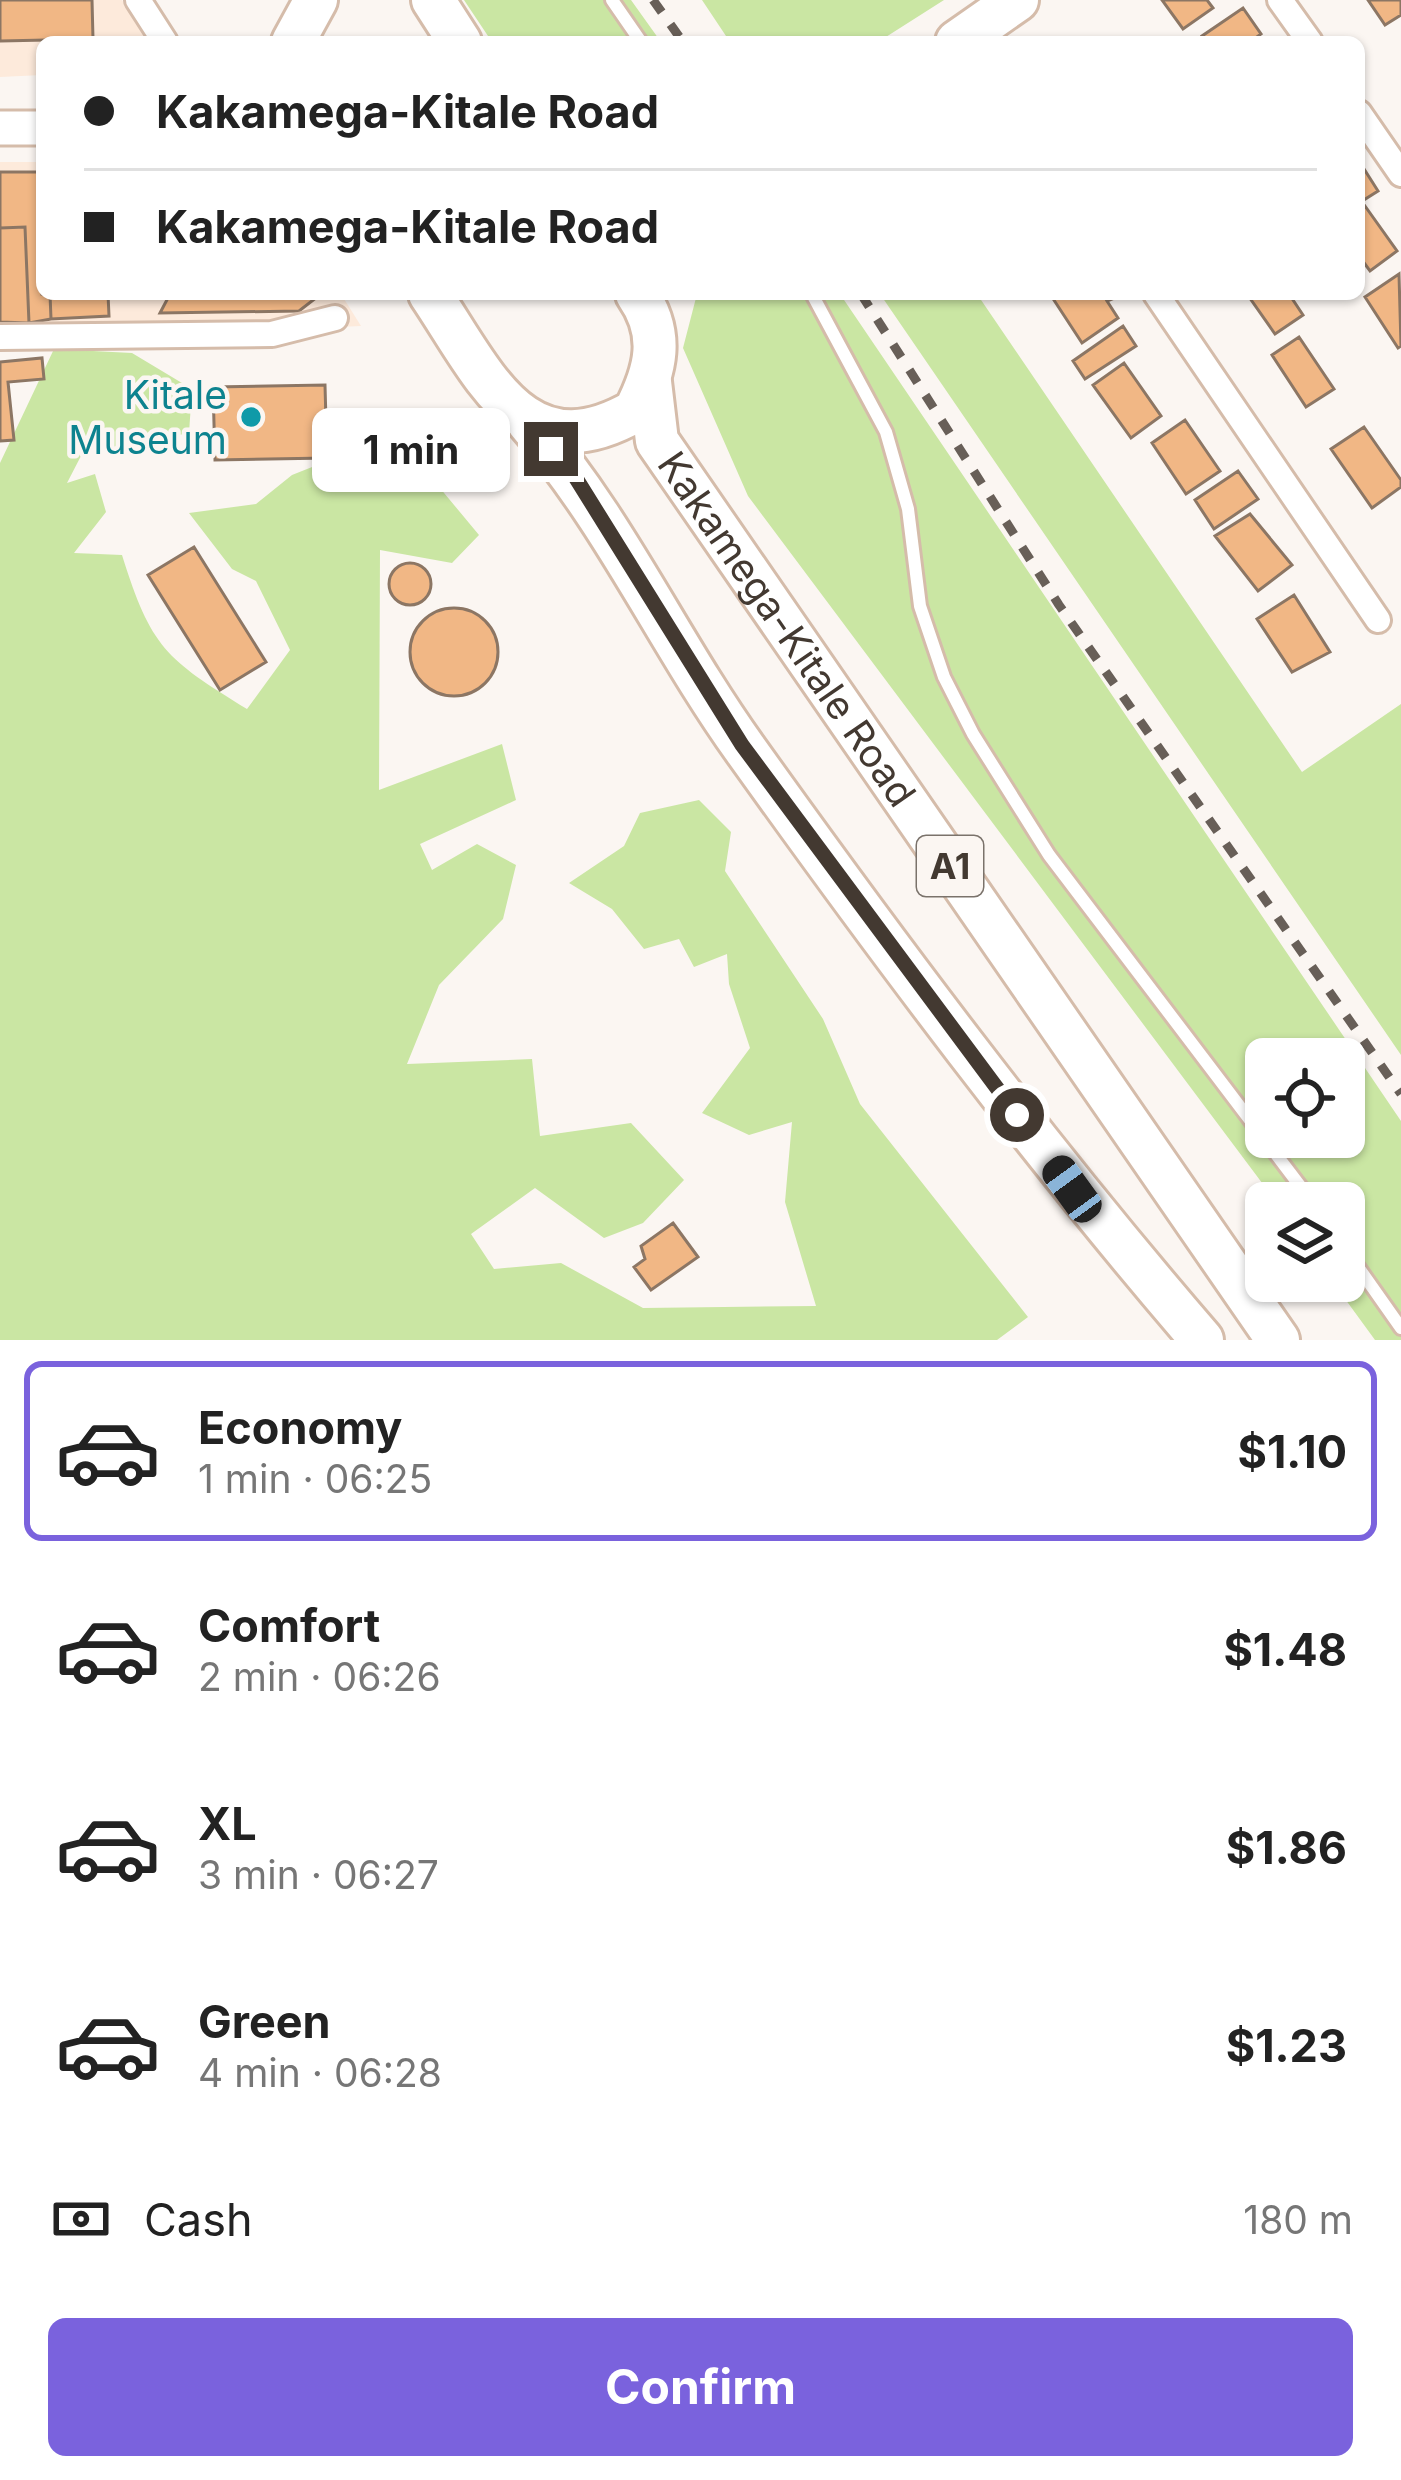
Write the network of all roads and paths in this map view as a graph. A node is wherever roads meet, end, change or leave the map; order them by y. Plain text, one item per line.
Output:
1 (138, 0) edge
2 (274, 0) edge
3 (316, 0) edge
4 (433, 0) edge
5 (612, 0) edge
6 (1017, 0) edge
7 (1280, 0) edge
8 (161, 36) edge
9 (290, 36) edge
10 (296, 36) edge
11 (456, 36) edge
12 (637, 36) edge
13 (974, 36) edge
14 (1306, 36) edge
15 (1365, 122) edge
16 (0, 128) edge
17 (36, 128) edge
18 (1401, 174) edge
19 (434, 300) edge
20 (815, 300) edge
21 (1160, 300) edge
22 (649, 304) edge
23 (335, 318) dead end
24 (0, 337) edge
25 (650, 382) junction
26 (529, 423) junction
27 (1378, 620) dead end
28 (1297, 1182) edge
29 (1365, 1277) edge
30 (1401, 1328) edge
31 (1202, 1340) edge
32 (1278, 1340) edge

1 - 8 street
2 - 9 highway
3 - 10 highway
4 - 11 highway
5 - 12 lane
6 - 13 highway
7 - 14 street
15 - 18 street
16 - 17 street
19 - 26 highway, A1
20 - 28 lane
21 - 27 street
22 - 25 highway, Kakamega-Kitale Road / A1
23 - 24 street
25 - 26 highway, Kakamega-Kitale Road
25 - 32 highway, Kakamega-Kitale Road / A1
26 - 31 highway, A1
29 - 30 lane

